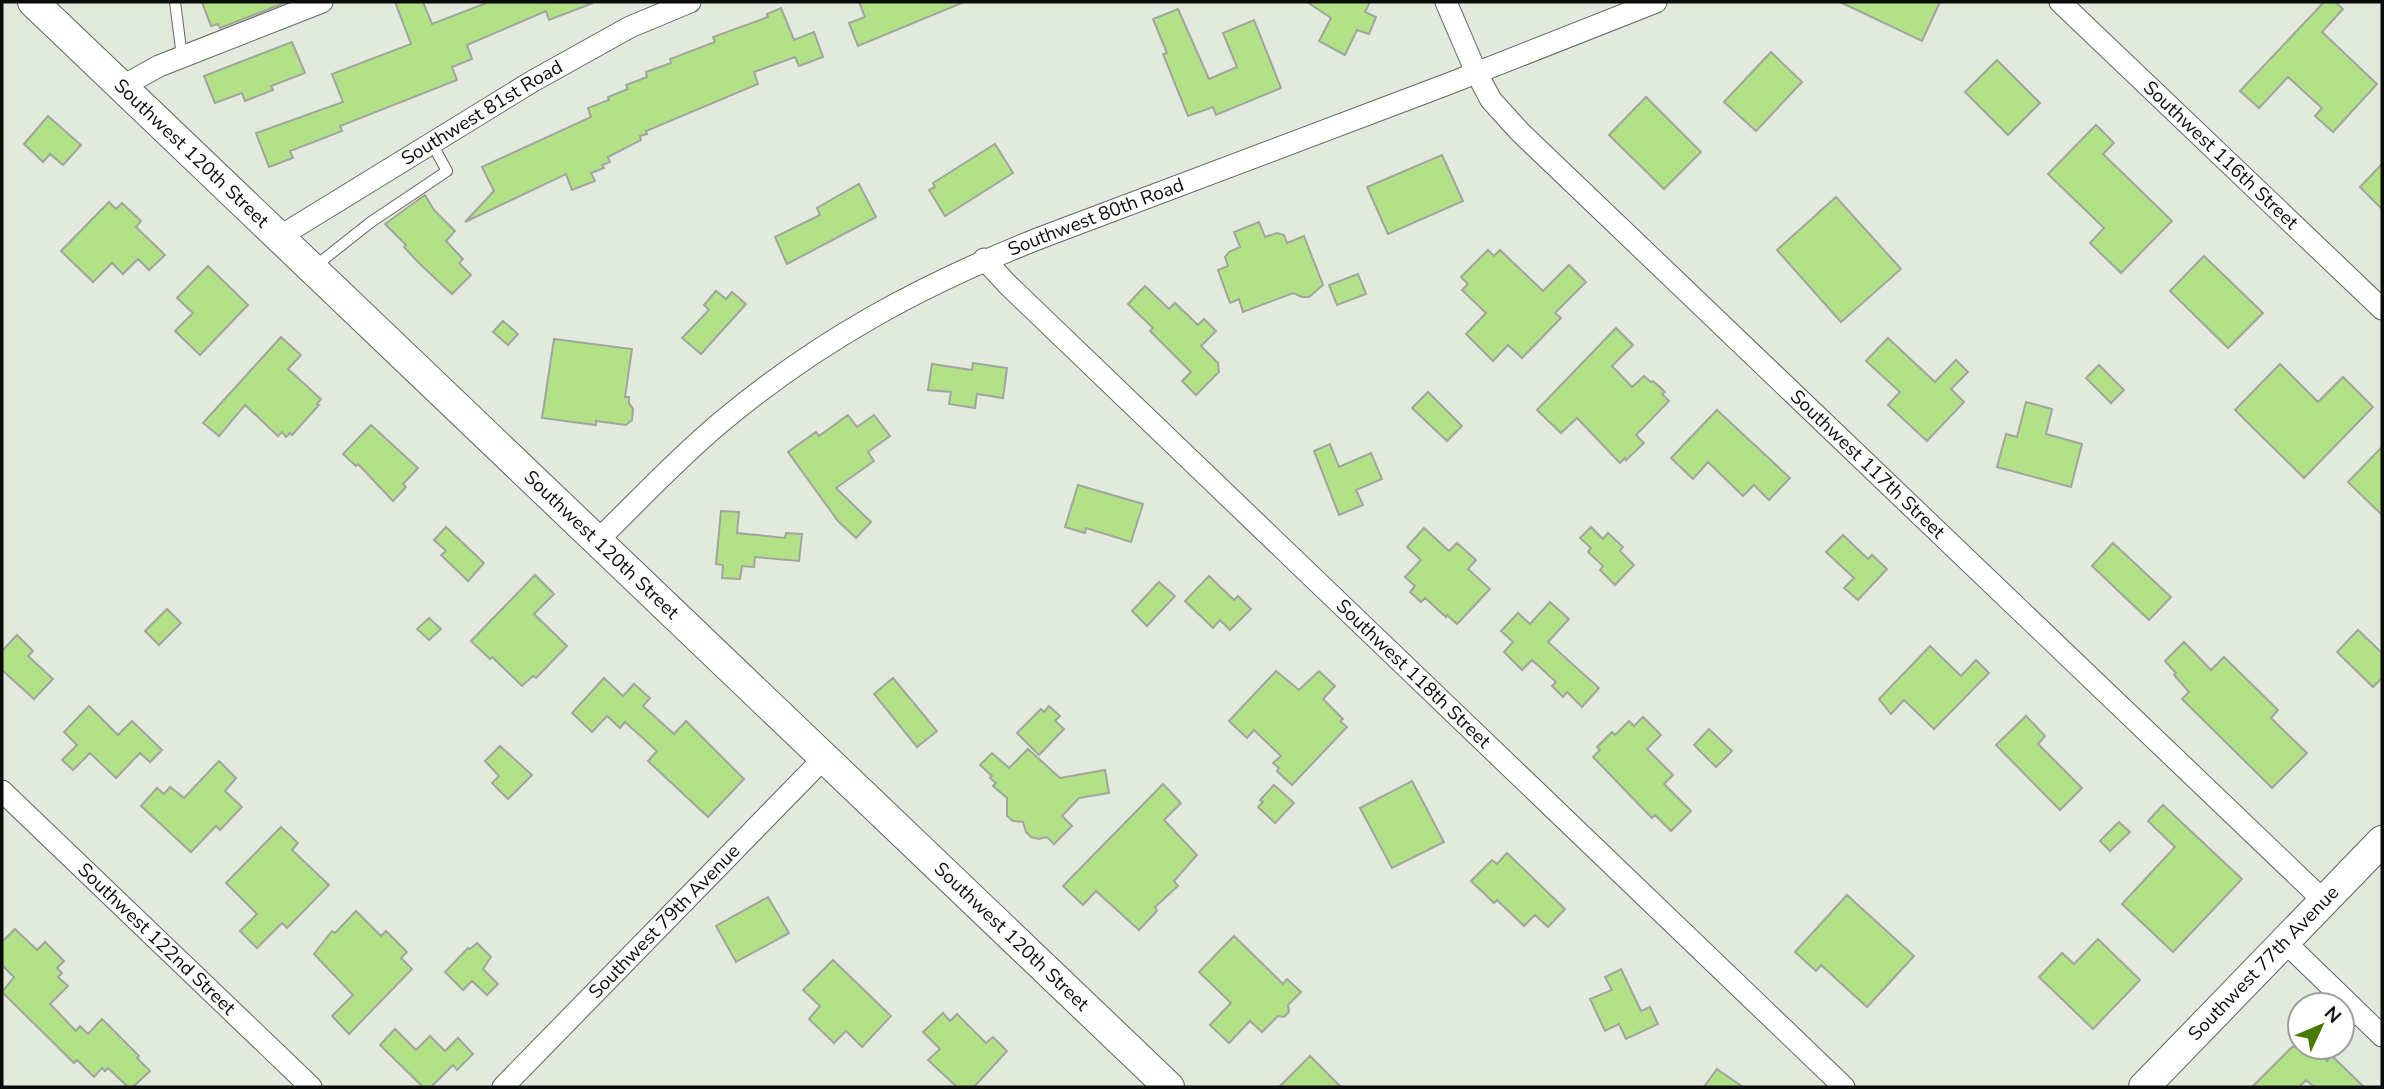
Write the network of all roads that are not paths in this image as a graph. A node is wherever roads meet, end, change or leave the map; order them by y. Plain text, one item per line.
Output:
1 (33, 2) edge
2 (175, 2) edge
3 (322, 2) edge
4 (690, 2) edge
5 (1446, 2) edge
6 (1656, 2) edge
7 (2060, 2) edge
8 (182, 57) junction
9 (1476, 72) junction
10 (121, 87) junction
11 (431, 142) junction
12 (279, 237) junction
13 (984, 259) junction
14 (312, 268) junction
15 (2382, 309) edge
16 (597, 540) junction
17 (825, 757) junction
18 (2, 792) edge
19 (2382, 841) edge
20 (2324, 901) junction
21 (2285, 942) junction
22 (2382, 1036) edge
23 (311, 1087) edge
24 (503, 1087) edge
25 (1169, 1087) edge
26 (1844, 1087) edge
27 (2144, 1087) edge

1 - 10 street, Southwest 120th Street
2 - 8 lane
3 - 8 street
4 - 11 street, Southwest 81st Road
5 - 9 street, Southwest 117th Street
6 - 9 street, Southwest 80th Road
7 - 15 street, Southwest 116th Street
8 - 10 street
9 - 13 street, Southwest 80th Road
9 - 20 street, Southwest 117th Street
10 - 12 street, Southwest 120th Street
11 - 12 street, Southwest 81st Road
11 - 14 lane
12 - 14 street, Southwest 120th Street
13 - 16 street, Southwest 80th Road
13 - 26 street, Southwest 118th Street
14 - 16 street, Southwest 120th Street
16 - 17 street, Southwest 120th Street
17 - 24 street, Southwest 79th Avenue
17 - 25 street, Southwest 120th Street
18 - 23 street, Southwest 122nd Street
19 - 20 street, Southwest 77th Avenue
20 - 21 street, Southwest 77th Avenue
21 - 22 street
21 - 27 street, Southwest 77th Avenue

